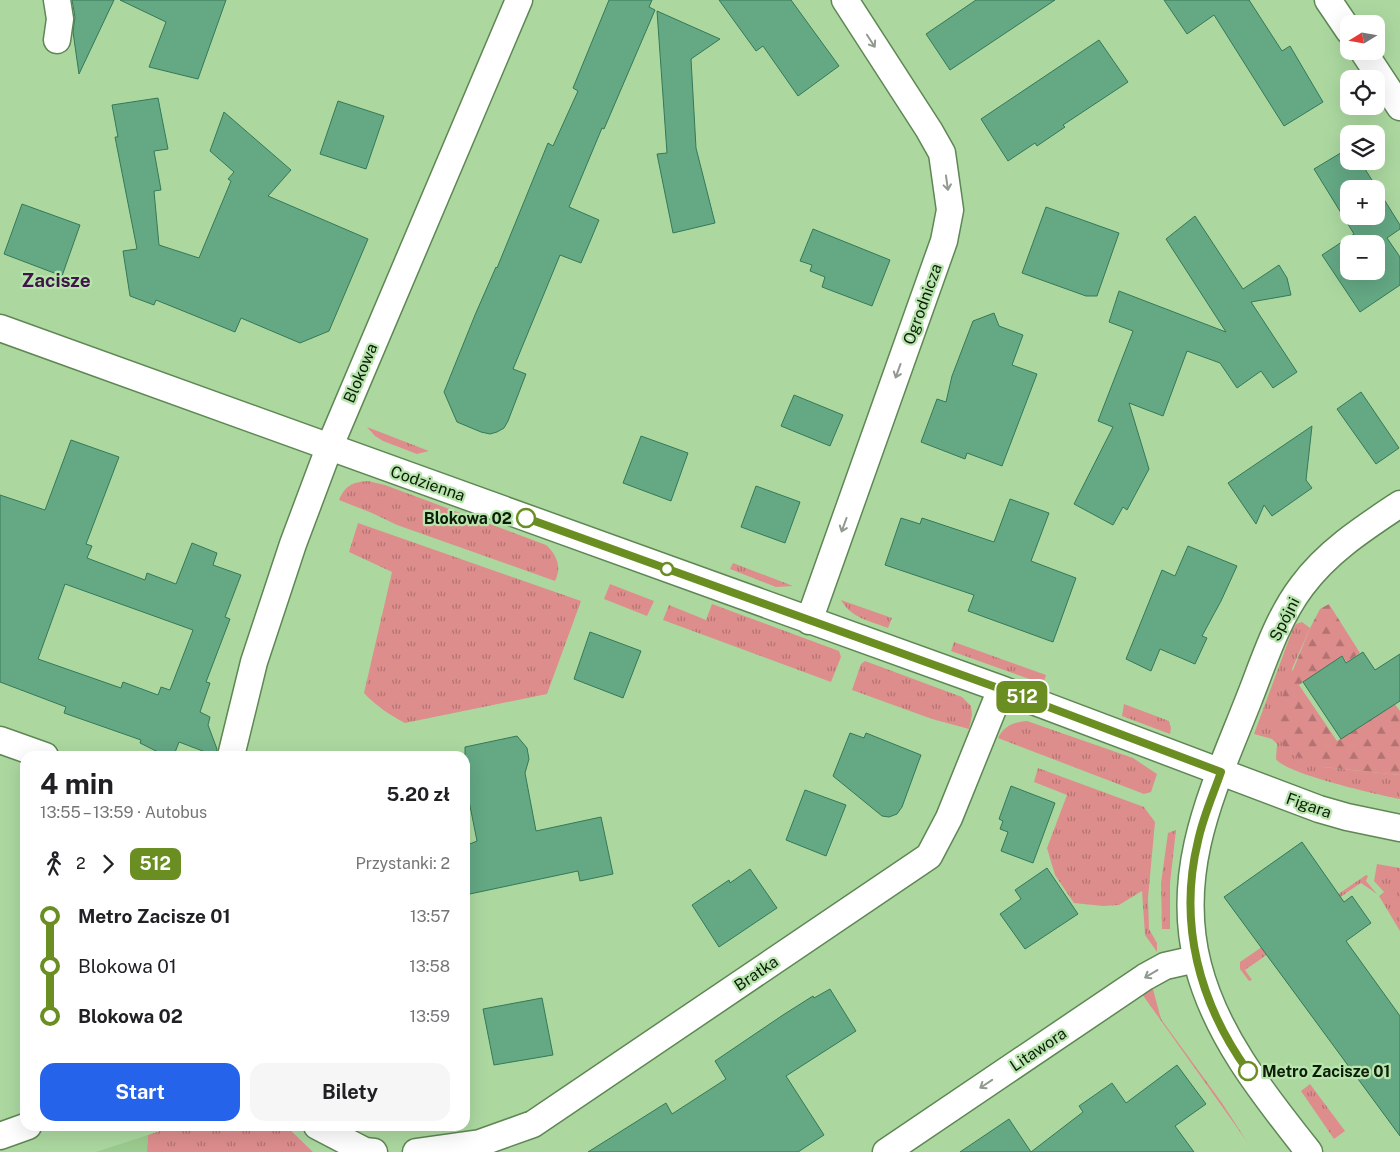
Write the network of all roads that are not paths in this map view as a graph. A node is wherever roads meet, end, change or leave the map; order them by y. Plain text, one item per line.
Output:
1 (57, 0) edge
2 (519, 0) edge
3 (845, 0) edge
4 (1328, 0) edge
5 (1340, 18) edge
6 (57, 40) dead end
7 (1368, 60) edge
8 (1400, 107) edge
9 (0, 328) edge
10 (329, 448) junction
11 (1400, 504) edge
12 (810, 621) junction
13 (1001, 689) junction
14 (0, 740) edge
15 (30, 751) edge
16 (232, 751) edge
17 (1221, 772) junction
18 (1400, 828) edge
19 (1196, 959) junction
20 (20, 1129) edge
21 (327, 1131) edge
22 (0, 1136) edge
23 (374, 1152) edge
24 (416, 1152) edge
25 (886, 1152) edge
26 (1309, 1152) edge

1 - 6 street
2 - 10 street, Blokowa
3 -> 12 street, Ogrodnicza
4 - 5 street
7 - 8 street
9 - 10 street, Codzienna
10 - 12 street, Codzienna
10 - 16 street, Blokowa
11 - 17 street, Spójni
12 - 13 street, Codzienna
13 - 17 street, Codzienna
13 - 24 street, Bratka
14 - 15 street
17 - 18 street, Figara
17 - 19 street, Spójni
19 -> 25 street, Litawora
19 - 26 street, Spójni
20 - 22 street
21 - 23 street

